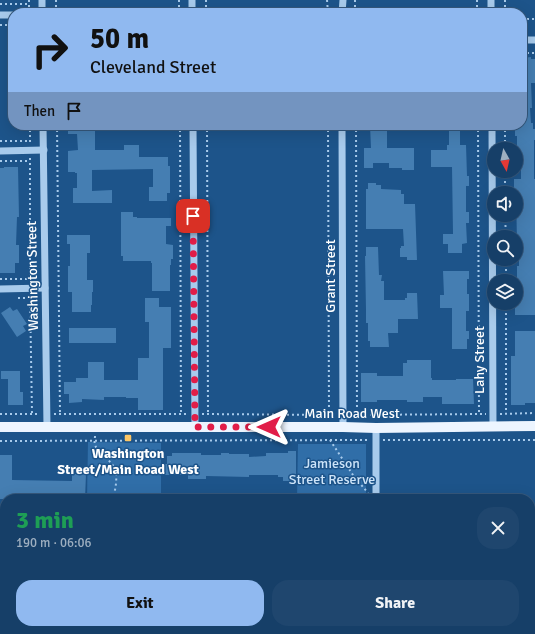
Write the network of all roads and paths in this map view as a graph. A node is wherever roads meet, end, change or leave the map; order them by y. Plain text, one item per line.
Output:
1 (29, 0) edge
2 (0, 4) edge
3 (29, 4) junction
4 (29, 8) edge
5 (30, 130) edge
6 (43, 130) edge
7 (57, 130) edge
8 (180, 130) edge
9 (193, 130) edge
10 (207, 130) edge
11 (328, 130) edge
12 (342, 130) edge
13 (356, 130) edge
14 (478, 130) edge
15 (492, 130) edge
16 (505, 130) edge
17 (0, 141) edge
18 (30, 141) junction
19 (505, 142) edge
20 (30, 150) junction
21 (44, 150) junction
22 (0, 151) edge
23 (0, 161) edge
24 (30, 161) junction
25 (0, 278) edge
26 (30, 278) junction
27 (0, 288) edge
28 (30, 288) junction
29 (45, 288) junction
30 (506, 310) edge
31 (535, 413) edge
32 (0, 414) edge
33 (32, 414) junction
34 (46, 414) junction
35 (60, 414) junction
36 (181, 414) junction
37 (194, 414) junction
38 (208, 414) junction
39 (479, 414) junction
40 (492, 414) junction
41 (506, 414) junction
42 (329, 415) junction
43 (343, 415) junction
44 (357, 415) junction
45 (492, 426) junction
46 (535, 426) edge
47 (47, 427) junction
48 (195, 427) junction
49 (343, 427) junction
50 (0, 428) edge
51 (94, 428) junction
52 (376, 428) junction
53 (330, 440) junction
54 (376, 440) junction
55 (535, 440) edge
56 (0, 441) edge
57 (94, 441) junction
58 (114, 494) edge
59 (368, 494) edge
60 (376, 494) edge

1 - 3 path
2 - 3 path
3 - 4 path
5 - 18 path
6 - 21 street, Washington Street
7 - 35 path
8 - 36 path
9 - 37 street
10 - 38 path
11 - 42 path
12 - 43 street, Grant Street
13 - 44 path
14 - 39 path
15 - 40 street, Lahy Street
16 - 19 path
17 - 18 path
18 - 20 path
20 - 21 street
20 - 22 street
20 - 24 path
21 - 29 street, Washington Street
23 - 24 path
24 - 26 path
25 - 26 path
26 - 28 path
27 - 28 street
28 - 29 street
28 - 33 path
29 - 34 street, Washington Street
30 - 41 path
31 - 41 path
32 - 33 path
33 - 34 path
34 - 35 path
34 - 47 street, Washington Street
35 - 36 path
36 - 37 path
37 - 38 path
37 - 48 street
38 - 42 path
39 - 40 path
39 - 44 path
40 - 41 path
40 - 45 street, Lahy Street
42 - 43 path
43 - 44 path
43 - 49 street, Grant Street
45 - 46 main road, Main Road West
45 - 52 main road, Main Road West
47 - 50 main road, Main Road West
47 - 51 main road, Main Road West
48 - 49 main road, Main Road West
48 - 51 main road, Main Road West
49 - 52 main road, Main Road West
51 - 57 path
52 - 54 street
53 - 54 path
53 - 57 path
53 - 59 path
54 - 55 path
54 - 60 street
56 - 57 path
57 - 58 path

